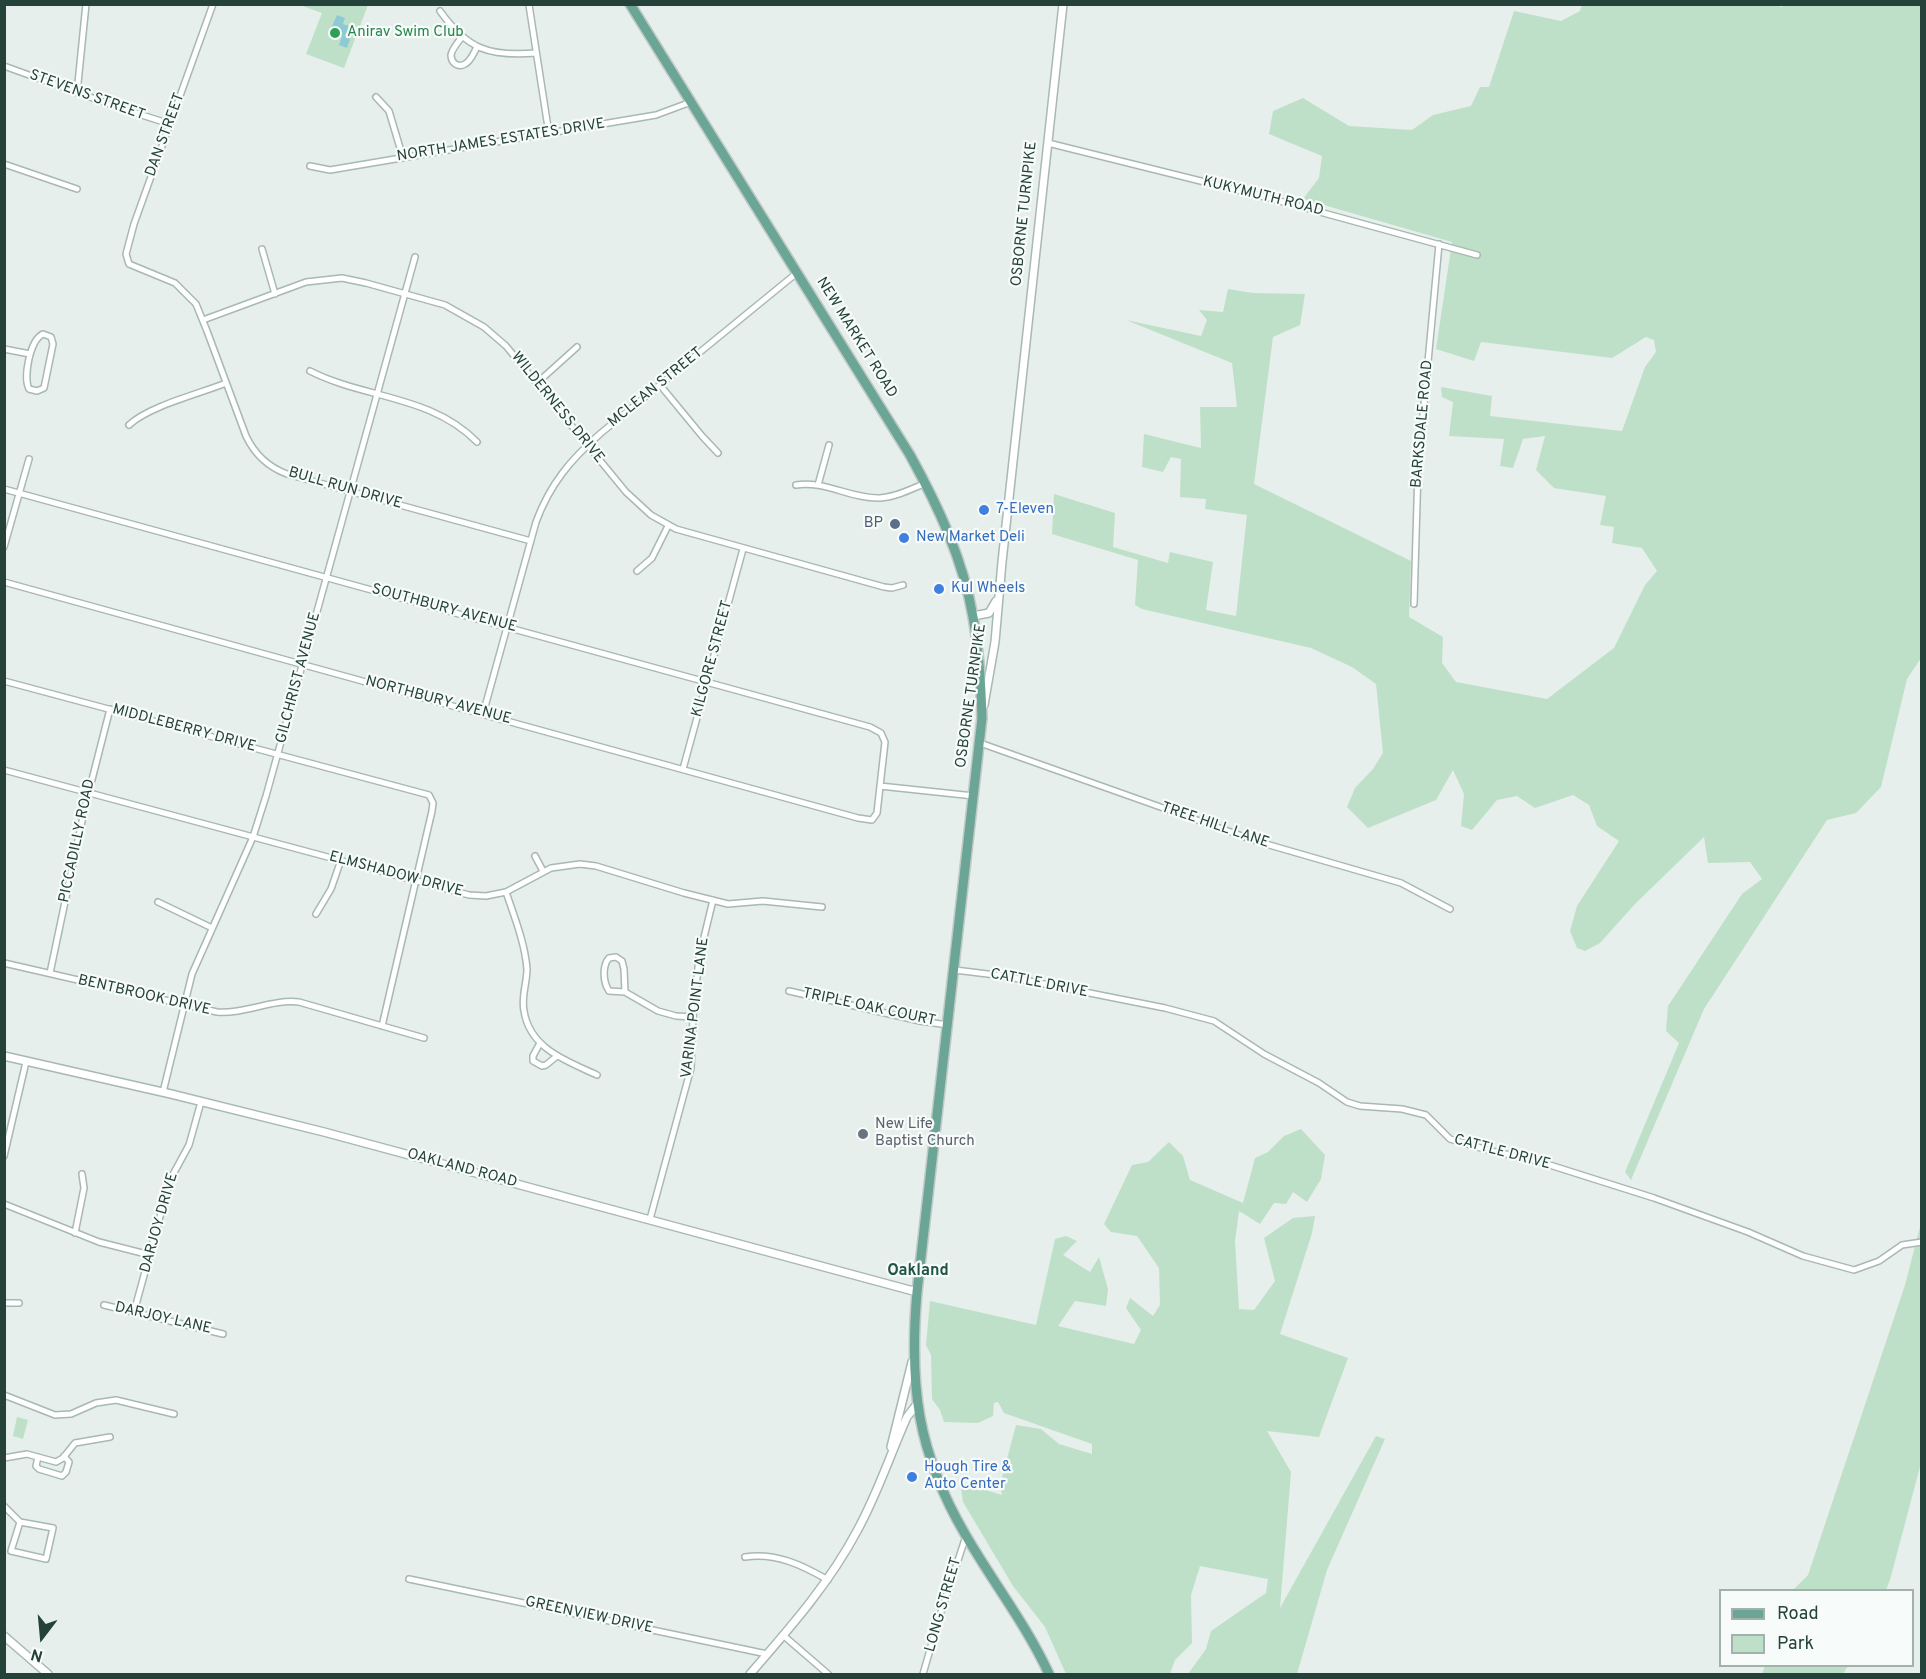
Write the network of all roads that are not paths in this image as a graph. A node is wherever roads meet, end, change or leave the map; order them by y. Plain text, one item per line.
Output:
1 (86, 4) edge
2 (213, 4) edge
3 (630, 4) edge
4 (1063, 4) edge
5 (529, 5) edge
6 (440, 11) dead end
7 (462, 37) junction
8 (477, 47) junction
9 (536, 53) junction
10 (4, 66) edge
11 (77, 93) junction
12 (376, 97) dead end
13 (691, 102) junction
14 (170, 124) junction
15 (549, 134) junction
16 (1048, 144) junction
17 (403, 158) junction
18 (4, 164) edge
19 (310, 166) dead end
20 (77, 189) dead end
21 (1439, 243) junction
22 (262, 249) dead end
23 (1477, 255) dead end
24 (415, 257) dead end
25 (130, 265) joint
26 (798, 272) junction
27 (405, 293) junction
28 (274, 294) junction
29 (203, 320) junction
30 (577, 346) dead end
31 (4, 349) edge
32 (30, 354) junction
33 (310, 371) dead end
34 (537, 382) junction
35 (226, 383) junction
36 (660, 385) junction
37 (377, 393) junction
38 (129, 425) dead end
39 (477, 442) dead end
40 (587, 445) junction
41 (830, 445) dead end
42 (718, 453) dead end
43 (29, 459) dead end
44 (926, 483) junction
45 (795, 485) dead end
46 (818, 485) junction
47 (4, 489) edge
48 (350, 491) junction
49 (19, 493) junction
50 (668, 526) junction
51 (531, 541) junction
52 (4, 547) edge
53 (743, 549) junction
54 (637, 571) dead end
55 (327, 577) junction
56 (4, 582) edge
57 (903, 585) dead end
58 (998, 593) junction
59 (1414, 604) dead end
60 (973, 616) junction
61 (507, 627) junction
62 (979, 656) junction
63 (993, 657) junction
64 (303, 664) junction
65 (4, 681) edge
66 (707, 681) junction
67 (110, 710) junction
68 (483, 714) junction
69 (982, 718) junction
70 (980, 743) junction
71 (278, 754) junction
72 (683, 769) junction
73 (4, 770) edge
74 (880, 786) junction
75 (88, 793) junction
76 (974, 796) junction
77 (253, 837) junction
78 (535, 856) dead end
79 (341, 860) junction
80 (543, 871) junction
81 (416, 880) junction
82 (506, 892) junction
83 (713, 900) junction
84 (158, 902) dead end
85 (822, 907) dead end
86 (1450, 909) dead end
87 (316, 915) dead end
88 (212, 928) junction
89 (4, 963) edge
90 (955, 970) junction
91 (50, 974) junction
92 (789, 991) dead end
93 (625, 992) junction
94 (184, 1005) junction
95 (693, 1017) junction
96 (948, 1025) junction
97 (382, 1026) junction
98 (424, 1038) dead end
99 (540, 1043) junction
100 (4, 1056) edge
101 (557, 1056) junction
102 (26, 1062) junction
103 (597, 1075) dead end
104 (163, 1092) junction
105 (201, 1102) junction
106 (4, 1156) edge
107 (81, 1174) dead end
108 (4, 1204) edge
109 (650, 1219) junction
110 (75, 1233) junction
111 (1922, 1242) edge
112 (150, 1255) junction
113 (917, 1292) junction
114 (4, 1303) edge
115 (19, 1304) dead end
116 (104, 1305) dead end
117 (134, 1312) junction
118 (223, 1334) dead end
119 (913, 1356) junction
120 (4, 1395) edge
121 (917, 1404) junction
122 (174, 1414) dead end
123 (920, 1424) junction
124 (902, 1431) junction
125 (110, 1437) dead end
126 (64, 1456) junction
127 (38, 1457) junction
128 (4, 1458) edge
129 (888, 1460) junction
130 (4, 1506) edge
131 (20, 1522) junction
132 (966, 1535) junction
133 (745, 1557) dead end
134 (409, 1579) dead end
135 (828, 1580) junction
136 (4, 1636) edge
137 (784, 1636) junction
138 (768, 1654) junction
139 (48, 1674) edge
140 (750, 1674) edge
141 (828, 1674) edge
142 (923, 1674) edge
143 (1049, 1674) edge

1 - 11 street
2 - 14 street, DAN STREET
3 - 13 main road, NEW MARKET ROAD
4 - 16 street, OSBORNE TURNPIKE
5 - 9 street
6 - 7 street
7 - 8 street
7 - 8 street
8 - 9 street
9 - 15 street
10 - 11 street, STEVENS STREET
11 - 14 street, STEVENS STREET
12 - 17 street
13 - 15 street, NORTH JAMES ESTATES DRIVE
13 - 26 main road, NEW MARKET ROAD
14 - 25 street, DAN STREET
15 - 17 street, NORTH JAMES ESTATES DRIVE
16 - 21 street, KUKYMUTH ROAD
16 - 58 street, OSBORNE TURNPIKE
17 - 19 street, NORTH JAMES ESTATES DRIVE
18 - 20 street
21 - 23 street, KUKYMUTH ROAD
21 - 59 street, BARKSDALE ROAD
22 - 28 street
24 - 27 street, GILCHRIST AVENUE
25 - 29 street, BULL RUN DRIVE
26 - 36 street, MCLEAN STREET
26 - 44 main road, NEW MARKET ROAD
27 - 28 street, WILDERNESS DRIVE
27 - 34 street, WILDERNESS DRIVE
27 - 37 street, GILCHRIST AVENUE
28 - 29 street, WILDERNESS DRIVE
29 - 35 street, BULL RUN DRIVE
30 - 34 street
31 - 32 street
32 - 32 street
33 - 37 street
34 - 40 street, WILDERNESS DRIVE
35 - 38 street
35 - 48 street, BULL RUN DRIVE
36 - 40 street, MCLEAN STREET
36 - 42 street
37 - 39 street
37 - 48 street, GILCHRIST AVENUE
40 - 50 street, WILDERNESS DRIVE
40 - 51 street, MCLEAN STREET
41 - 46 street
43 - 49 street
44 - 46 street
44 - 60 main road, NEW MARKET ROAD
45 - 46 street
47 - 49 street, SOUTHBURY AVENUE
48 - 51 street, BULL RUN DRIVE
48 - 55 street, GILCHRIST AVENUE
49 - 52 street
49 - 55 street, SOUTHBURY AVENUE
50 - 53 street, WILDERNESS DRIVE
50 - 54 street
51 - 61 street, MCLEAN STREET
53 - 57 street, WILDERNESS DRIVE
53 - 66 street, KILGORE STREET
55 - 61 street, SOUTHBURY AVENUE
55 - 64 street, GILCHRIST AVENUE
56 - 64 street, NORTHBURY AVENUE
58 - 60 street
58 - 63 street, OSBORNE TURNPIKE
60 - 62 main road, NEW MARKET ROAD
61 - 66 street, SOUTHBURY AVENUE
61 - 68 street, MCLEAN STREET
62 - 63 street
62 - 69 main road, NEW MARKET ROAD
63 - 69 street, OSBORNE TURNPIKE
64 - 68 street, NORTHBURY AVENUE
64 - 71 street, GILCHRIST AVENUE
65 - 67 street, MIDDLEBERRY DRIVE
66 - 72 street, KILGORE STREET
66 - 74 street, SOUTHBURY AVENUE
67 - 71 street, MIDDLEBERRY DRIVE
67 - 75 street, PICCADILLY ROAD
68 - 72 street, NORTHBURY AVENUE
69 - 70 main road, OSBORNE TURNPIKE
70 - 76 main road, OSBORNE TURNPIKE
70 - 86 street, TREE HILL LANE
71 - 77 street, GILCHRIST AVENUE
71 - 81 street, MIDDLEBERRY DRIVE
72 - 74 street, NORTHBURY AVENUE
73 - 75 street, ELMSHADOW DRIVE
74 - 76 street
75 - 77 street, ELMSHADOW DRIVE
75 - 91 street, PICCADILLY ROAD
76 - 90 main road, OSBORNE TURNPIKE
77 - 79 street, ELMSHADOW DRIVE
77 - 88 street, GILCHRIST AVENUE
78 - 80 street
79 - 81 street, ELMSHADOW DRIVE
79 - 87 street
80 - 82 street, ELMSHADOW DRIVE
80 - 83 street, ELMSHADOW DRIVE
81 - 82 street, ELMSHADOW DRIVE
81 - 97 street
82 - 99 street
83 - 85 street, ELMSHADOW DRIVE
83 - 95 street, VARINA POINT LANE
84 - 88 street
88 - 94 street, GILCHRIST AVENUE
89 - 91 street, BENTBROOK DRIVE
90 - 96 main road, OSBORNE TURNPIKE
90 - 111 street, CATTLE DRIVE
91 - 94 street, BENTBROOK DRIVE
92 - 96 street, TRIPLE OAK COURT
93 - 93 street
93 - 95 street
94 - 97 street, BENTBROOK DRIVE
94 - 104 street, GILCHRIST AVENUE
95 - 109 street, VARINA POINT LANE
96 - 113 main road, OSBORNE TURNPIKE
97 - 98 street, BENTBROOK DRIVE
99 - 101 street
99 - 101 street
100 - 102 street, OAKLAND ROAD
101 - 103 street
102 - 104 street, OAKLAND ROAD
102 - 106 street
104 - 105 street, OAKLAND ROAD
105 - 109 street, OAKLAND ROAD
105 - 112 street, DARJOY DRIVE
107 - 110 street
108 - 110 street
109 - 113 street, OAKLAND ROAD
110 - 112 street
112 - 117 street, DARJOY DRIVE
113 - 119 main road, OSBORNE TURNPIKE
114 - 115 street
116 - 117 street, DARJOY LANE
117 - 118 street, DARJOY LANE
119 - 121 main road, OSBORNE TURNPIKE
119 - 129 street
120 - 122 street
121 - 123 main road, OSBORNE TURNPIKE
121 - 124 street
123 - 124 street
123 - 132 main road, OSBORNE TURNPIKE
124 - 129 street
125 - 126 street
126 - 127 street
126 - 127 street
127 - 128 street
129 - 135 street
130 - 131 street
131 - 131 street
132 - 142 street, LONG STREET
132 - 143 main road, OSBORNE TURNPIKE
133 - 135 street
134 - 138 street, GREENVIEW DRIVE
135 - 137 street
136 - 139 street
137 - 138 street
137 - 141 street
138 - 140 street

